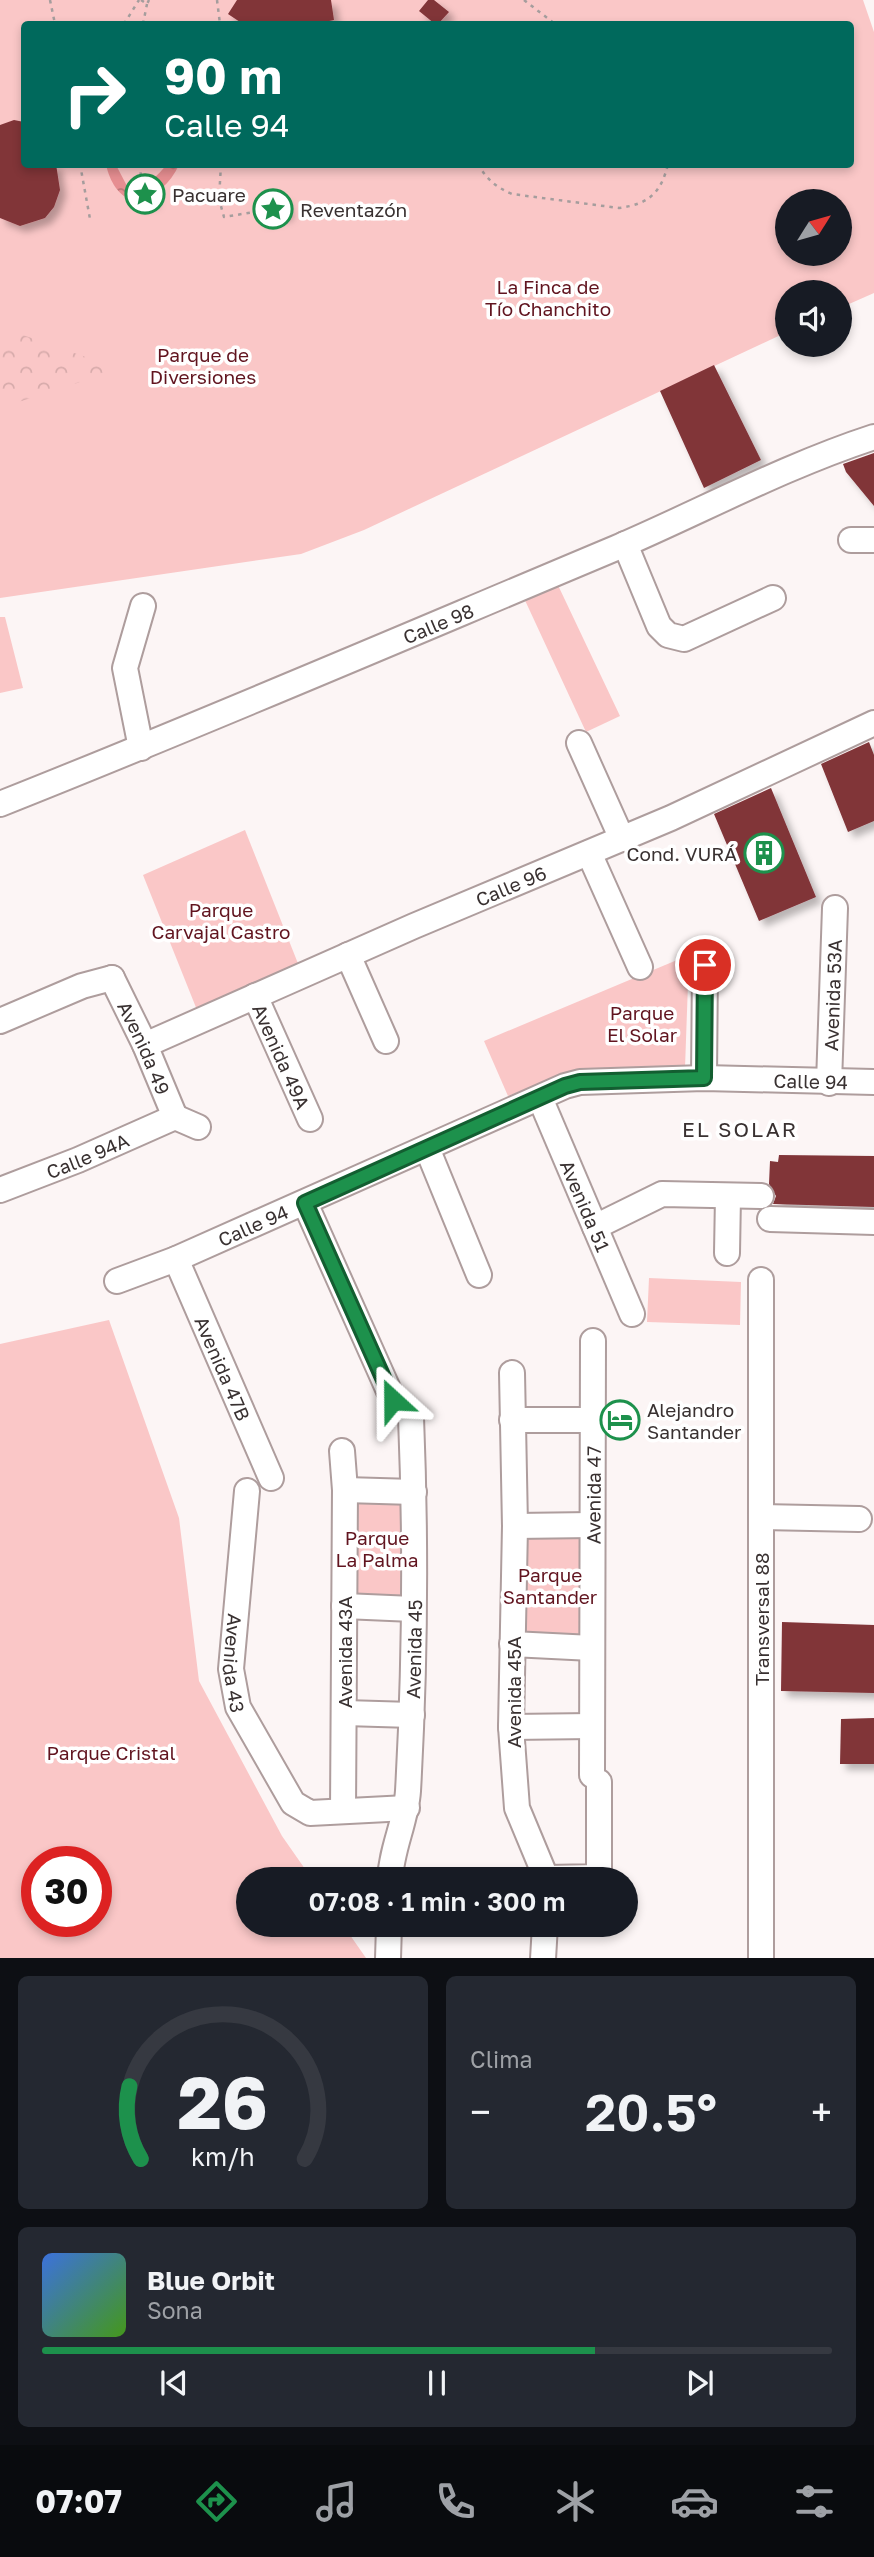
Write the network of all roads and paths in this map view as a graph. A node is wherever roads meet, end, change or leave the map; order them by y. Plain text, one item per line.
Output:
1 (51, 0) edge
2 (140, 0) edge
3 (217, 0) edge
4 (524, 0) edge
5 (148, 2) edge
6 (54, 21) edge
7 (126, 21) edge
8 (144, 21) edge
9 (220, 21) edge
10 (551, 21) edge
11 (81, 168) edge
12 (140, 168) edge
13 (221, 168) edge
14 (480, 168) edge
15 (667, 168) edge
16 (143, 187) dead end
17 (260, 211) dead end
18 (90, 219) dead end
19 (874, 437) edge
20 (625, 544) junction
21 (773, 598) dead end
22 (144, 606) dead end
23 (874, 723) edge
24 (579, 743) dead end
25 (141, 748) junction
26 (0, 804) edge
27 (622, 839) junction
28 (589, 853) junction
29 (835, 908) dead end
30 (348, 955) junction
31 (705, 965) dead end
32 (640, 967) dead end
33 (255, 996) junction
34 (0, 1021) edge
35 (386, 1041) dead end
36 (145, 1045) junction
37 (704, 1078) junction
38 (874, 1082) edge
39 (829, 1083) junction
40 (540, 1098) junction
41 (175, 1117) junction
42 (310, 1119) dead end
43 (198, 1127) dead end
44 (427, 1149) junction
45 (0, 1190) edge
46 (729, 1195) junction
47 (305, 1203) junction
48 (874, 1222) edge
49 (595, 1227) junction
50 (727, 1253) dead end
51 (176, 1259) junction
52 (479, 1275) dead end
53 (761, 1280) dead end
54 (117, 1281) dead end
55 (632, 1314) dead end
56 (593, 1341) dead end
57 (512, 1373) dead end
58 (393, 1400) dead end
59 (411, 1417) dead end
60 (512, 1420) junction
61 (592, 1420) junction
62 (342, 1451) dead end
63 (271, 1478) dead end
64 (345, 1490) junction
65 (247, 1491) dead end
66 (414, 1492) junction
67 (761, 1517) junction
68 (859, 1518) dead end
69 (592, 1524) junction
70 (515, 1526) junction
71 (344, 1606) junction
72 (413, 1609) junction
73 (512, 1644) junction
74 (592, 1648) junction
75 (345, 1713) junction
76 (412, 1715) junction
77 (592, 1726) junction
78 (511, 1727) junction
79 (407, 1808) junction
80 (343, 1811) junction
81 (390, 1867) edge
82 (542, 1867) edge
83 (599, 1867) edge
84 (389, 1937) edge
85 (544, 1937) edge
86 (388, 1958) edge
87 (543, 1958) edge
88 (761, 1958) edge

1 - 6 path
2 - 5 path
2 - 7 path
3 - 9 path
4 - 10 path
5 - 8 path
11 - 18 path
12 - 16 path
13 - 17 path
14 - 15 path
19 - 20 street, Calle 98
20 - 21 street
20 - 25 street, Calle 98
22 - 25 street
23 - 27 street, Calle 96
24 - 27 street
25 - 26 street, Calle 98
27 - 28 street, Calle 96
28 - 30 street, Calle 96
28 - 32 street
29 - 39 street, Avenida 53A
30 - 33 street, Calle 96
30 - 35 street
31 - 37 street
33 - 36 street, Calle 96
33 - 42 street, Avenida 49A
34 - 36 street, Avenida 49
36 - 41 street, Avenida 49
37 - 39 street, Calle 94
37 - 40 street, Calle 94
38 - 39 street, Calle 94
40 - 44 street, Calle 94
40 - 49 street, Avenida 51
41 - 43 street
41 - 45 street, Calle 94A
44 - 47 street, Calle 94
44 - 52 street
46 - 48 street
46 - 49 street
46 - 50 street
47 - 51 street, Calle 94
47 - 58 street
49 - 55 street, Avenida 51
51 - 54 street, Calle 94
51 - 63 street, Avenida 47B
53 - 67 street, Transversal 88
56 - 61 street, Avenida 47
57 - 60 street, Avenida 45A
59 - 66 street, Avenida 45
60 - 61 street
60 - 70 street, Avenida 45A
61 - 69 street, Avenida 47
62 - 64 street, Avenida 43A
64 - 66 street
64 - 71 street, Avenida 43A
65 - 80 street, Avenida 43
66 - 72 street, Avenida 45
67 - 68 street
67 - 88 street, Transversal 88
69 - 70 street
69 - 74 street, Avenida 47
70 - 73 street, Avenida 45A
71 - 72 street
71 - 75 street, Avenida 43A
72 - 76 street, Avenida 45
73 - 74 street
73 - 78 street, Avenida 45A
74 - 77 street, Avenida 47
75 - 76 street
75 - 80 street, Avenida 43A
76 - 79 street, Avenida 45
77 - 78 street
77 - 83 street, Avenida 47
78 - 82 street, Avenida 45A
79 - 80 street
79 - 81 street, Avenida 45
84 - 86 street
85 - 87 street

